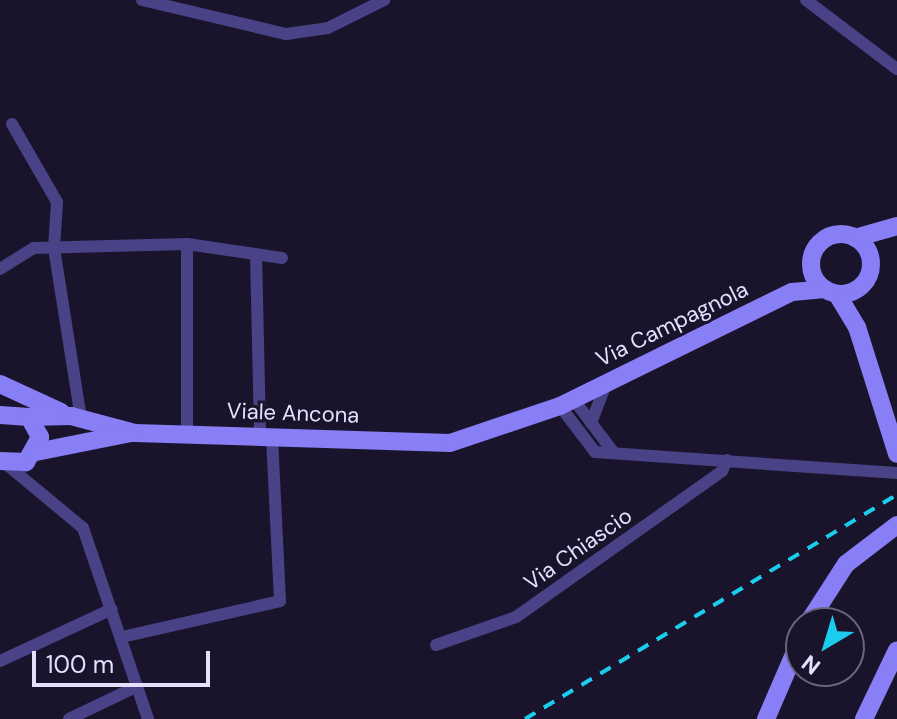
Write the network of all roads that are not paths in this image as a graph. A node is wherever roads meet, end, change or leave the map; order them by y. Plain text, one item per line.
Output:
1 (142, 0) edge
2 (384, 0) edge
3 (806, 0) edge
4 (897, 69) edge
5 (12, 124) dead end
6 (893, 229) edge
7 (855, 238) junction
8 (187, 244) junction
9 (54, 248) junction
10 (256, 254) junction
11 (282, 258) dead end
12 (871, 266) junction
13 (0, 269) edge
14 (812, 271) junction
15 (856, 290) junction
16 (831, 291) junction
17 (792, 292) junction
18 (857, 327) junction
19 (607, 383) junction
20 (0, 384) edge
21 (0, 393) edge
22 (567, 403) junction
23 (16, 415) edge
24 (82, 418) junction
25 (591, 423) junction
26 (135, 433) junction
27 (187, 434) junction
28 (266, 436) junction
29 (91, 440) junction
30 (450, 443) joint
31 (614, 453) junction
32 (897, 454) edge
33 (34, 455) junction
34 (727, 460) junction
35 (3, 462) edge
36 (897, 473) edge
37 (37, 491) junction
38 (897, 525) edge
39 (818, 607) edge
40 (112, 609) junction
41 (122, 637) junction
42 (436, 645) dead end
43 (897, 650) edge
44 (0, 661) edge
45 (785, 675) edge
46 (138, 686) junction
47 (69, 719) edge
48 (148, 719) edge
49 (766, 719) edge
50 (864, 719) edge

1 - 2 street
3 - 4 street
5 - 9 street
6 - 7 main road, Via Campagnola
6 - 12 main road, Via Campagnola
7 - 12 main road
7 - 14 main road, Via Campagnola
8 - 9 street
8 - 10 street
8 - 27 street
9 - 13 street
9 - 24 street
10 - 11 street
10 - 28 street
12 - 15 main road, Via Campagnola
14 - 16 main road
14 - 17 main road, Via Campagnola
15 - 16 main road, Via Campagnola
15 - 18 main road
16 - 17 main road, Via Campagnola
16 - 18 main road
17 - 19 main road, Via Campagnola
18 - 32 main road
19 - 22 main road, Via Campagnola
19 - 25 street
20 - 24 main road, Viale Ancona
21 - 23 main road
22 - 25 street
22 - 30 main road, Via Campagnola
22 - 31 street
23 - 24 main road, Viale Ancona
23 - 33 main road
24 - 26 main road, Viale Ancona
24 - 29 main road
25 - 31 street
26 - 27 main road, Viale Ancona
26 - 29 main road, Viale Ancona
27 - 28 main road, Viale Ancona
28 - 30 main road, Viale Ancona
28 - 41 street
29 - 33 main road, Viale Ancona
31 - 34 street
33 - 35 main road, Viale Ancona
33 - 37 street
34 - 36 street
34 - 42 street, Via Chiascio
35 - 37 street
37 - 40 street
38 - 39 main road
40 - 41 street
40 - 44 street
41 - 46 street
43 - 50 main road
45 - 49 main road
46 - 47 street
46 - 48 street

